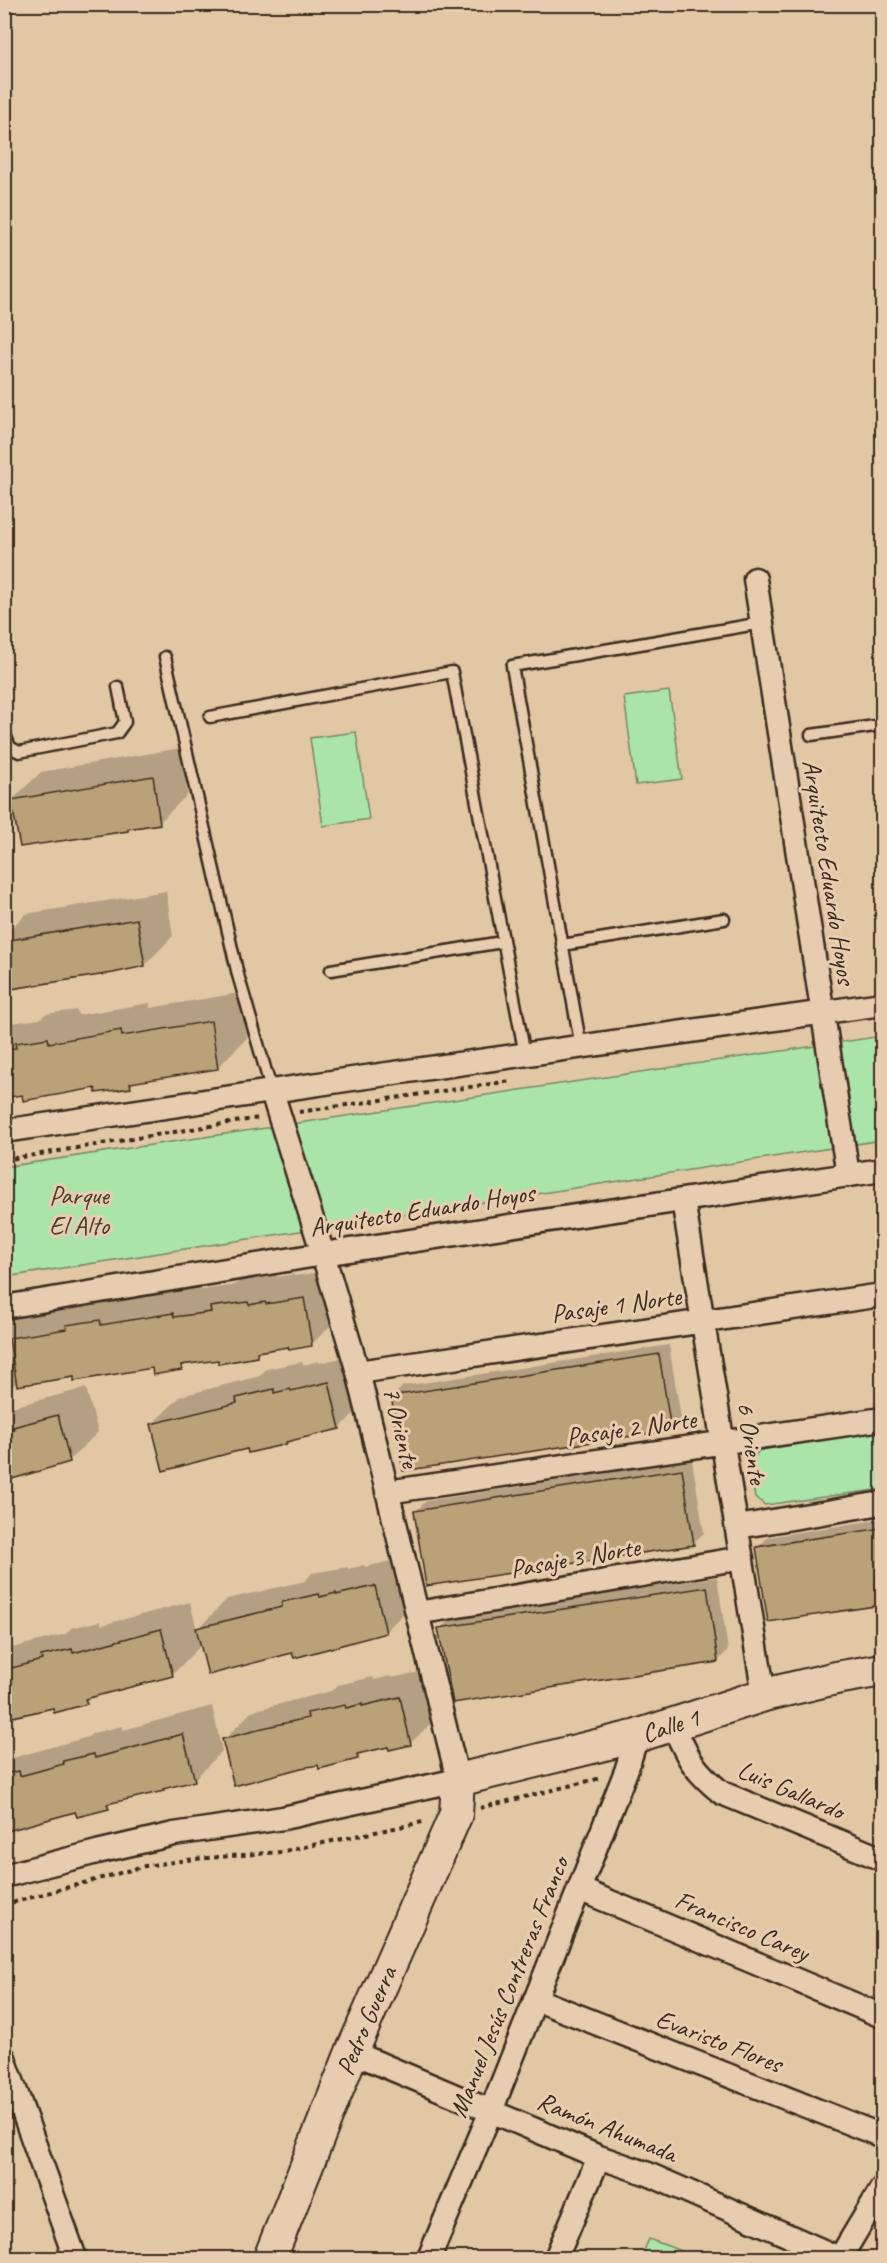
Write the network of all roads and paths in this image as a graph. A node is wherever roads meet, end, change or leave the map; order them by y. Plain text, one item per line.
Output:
1 (755, 579) dead end
2 (762, 622) junction
3 (165, 657) dead end
4 (118, 687) dead end
5 (210, 717) dead end
6 (882, 725) edge
7 (4, 732) edge
8 (812, 735) dead end
9 (724, 919) dead end
10 (502, 942) junction
11 (562, 945) junction
12 (331, 970) dead end
13 (882, 1004) edge
14 (823, 1013) junction
15 (581, 1047) junction
16 (525, 1055) junction
17 (523, 1079) dead end
18 (272, 1092) junction
19 (278, 1115) junction
20 (4, 1131) edge
21 (4, 1160) edge
22 (882, 1170) edge
23 (848, 1175) junction
24 (684, 1200) junction
25 (323, 1254) junction
26 (882, 1295) edge
27 (4, 1307) edge
28 (703, 1321) junction
29 (358, 1372) junction
30 (882, 1419) edge
31 (723, 1444) junction
32 (387, 1492) junction
33 (882, 1503) edge
34 (737, 1527) junction
35 (742, 1558) junction
36 (417, 1613) junction
37 (882, 1670) edge
38 (764, 1695) junction
39 (673, 1724) junction
40 (637, 1736) junction
41 (626, 1771) junction
42 (458, 1780) junction
43 (456, 1814) junction
44 (882, 1859) edge
45 (4, 1876) edge
46 (579, 1889) junction
47 (4, 1905) edge
48 (535, 1999) junction
49 (882, 2016) edge
50 (352, 2052) junction
51 (4, 2058) edge
52 (491, 2111) junction
53 (882, 2136) edge
54 (599, 2157) junction
55 (882, 2188) edge
56 (75, 2259) edge
57 (270, 2259) edge
58 (429, 2259) edge
59 (556, 2259) edge
60 (840, 2259) edge

1 - 2 street, Arquitecto Eduardo Hoyos
2 - 11 lane
2 - 14 street, Arquitecto Eduardo Hoyos
3 - 18 lane
4 - 7 lane
5 - 10 lane
6 - 8 lane
9 - 11 lane
10 - 12 lane
10 - 16 lane
11 - 15 lane
13 - 14 street
14 - 15 street
14 - 23 street, Arquitecto Eduardo Hoyos
15 - 16 street
16 - 18 street
17 - 19 path
18 - 19 street, 7 Oriente
18 - 20 street
19 - 21 path
19 - 25 street, 7 Oriente
22 - 23 street, Arquitecto Eduardo Hoyos
23 - 24 street, Arquitecto Eduardo Hoyos
24 - 25 street, Arquitecto Eduardo Hoyos
24 - 28 street, 6 Oriente
25 - 27 street, Arquitecto Eduardo Hoyos
25 - 29 street, 7 Oriente
26 - 28 street, Pasaje 1 Norte
28 - 29 street, Pasaje 1 Norte
28 - 31 street, 6 Oriente
29 - 32 street, 7 Oriente
30 - 31 street, Pasaje 2 Norte
31 - 32 street, Pasaje 2 Norte
31 - 34 street, 6 Oriente
32 - 36 street, 7 Oriente
33 - 34 street
34 - 35 street, 6 Oriente
35 - 36 street, Pasaje 3 Norte
35 - 38 street, 6 Oriente
36 - 42 street, 7 Oriente
37 - 38 street, Calle 1
38 - 39 street, Calle 1
39 - 40 street, Calle 1
39 - 44 street, Luis Gallardo
40 - 41 street, Manuel Jesús Contreras Franco
40 - 42 street, Calle 1
41 - 43 path
41 - 46 street, Manuel Jesús Contreras Franco
42 - 43 street, Pedro Guerra
42 - 45 street
43 - 47 path
43 - 50 street, Pedro Guerra
46 - 48 street, Manuel Jesús Contreras Franco
46 - 49 street, Francisco Carey
48 - 52 street, Manuel Jesús Contreras Franco
48 - 53 street, Evaristo Flores
50 - 52 street, Ramón Ahumada
50 - 57 street, Pedro Guerra
51 - 56 street
52 - 54 street, Ramón Ahumada
52 - 58 street, Manuel Jesús Contreras Franco
54 - 59 street
54 - 60 street, Ramón Ahumada
55 - 60 street

